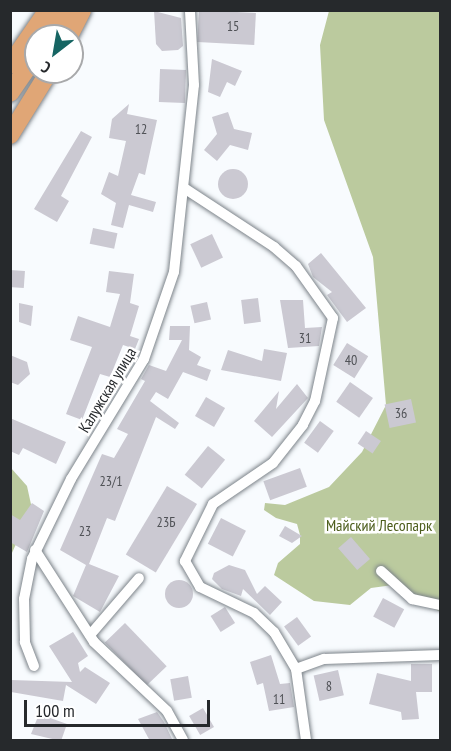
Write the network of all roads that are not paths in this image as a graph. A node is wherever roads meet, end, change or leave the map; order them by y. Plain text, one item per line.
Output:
1 (48, 10) edge
2 (66, 10) edge
3 (82, 10) edge
4 (190, 10) edge
5 (61, 24) edge
6 (67, 24) edge
7 (10, 65) edge
8 (24, 73) edge
9 (42, 84) edge
10 (10, 93) edge
11 (10, 135) edge
12 (184, 188) junction
13 (35, 550) junction
14 (381, 571) dead end
15 (139, 578) dead end
16 (441, 605) edge
17 (90, 635) junction
18 (441, 655) edge
19 (34, 666) dead end
20 (296, 669) junction
21 (183, 741) edge
22 (306, 741) edge

1 - 7 main road
2 - 5 main road
3 - 6 main road
4 - 12 street, Калужская улица
8 - 10 main road
9 - 11 main road
12 - 13 street, Калужская улица
12 - 20 street
13 - 17 street
13 - 19 street, Калужская улица
14 - 16 street
15 - 17 street
17 - 21 street
18 - 20 street
20 - 22 street

